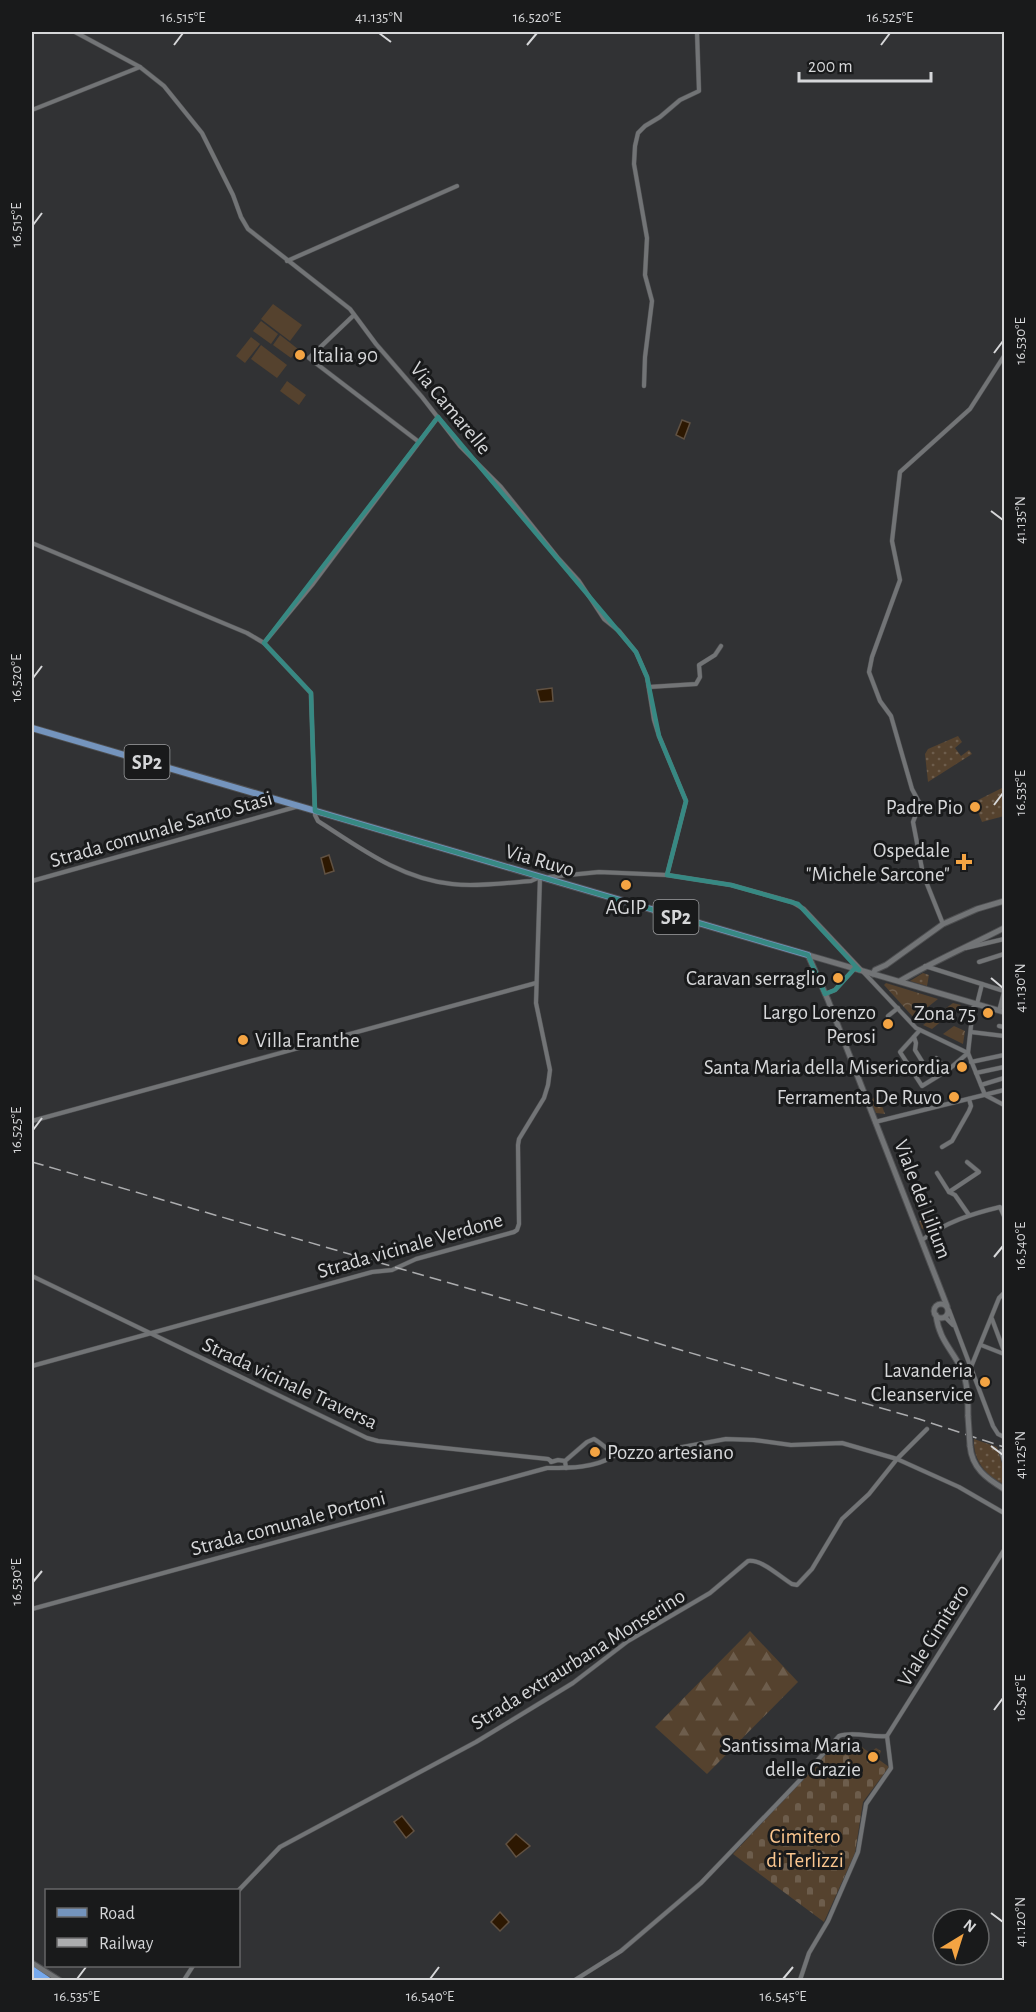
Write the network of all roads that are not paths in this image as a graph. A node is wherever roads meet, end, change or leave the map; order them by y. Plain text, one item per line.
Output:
1 (75, 32) edge
2 (697, 32) edge
3 (140, 67) junction
4 (32, 110) edge
5 (457, 186) dead end
6 (287, 261) junction
7 (354, 315) junction
8 (1005, 356) edge
9 (644, 386) dead end
10 (438, 417) junction
11 (419, 442) junction
12 (32, 543) edge
13 (264, 643) junction
14 (721, 646) dead end
15 (649, 687) junction
16 (32, 728) edge
17 (299, 806) junction
18 (315, 811) junction
19 (667, 875) junction
20 (542, 877) junction
21 (32, 881) edge
22 (1005, 902) edge
23 (943, 924) junction
24 (1005, 928) edge
25 (1005, 939) edge
26 (963, 949) junction
27 (1005, 954) edge
28 (808, 955) junction
29 (979, 962) dead end
30 (886, 965) junction
31 (925, 966) junction
32 (857, 969) junction
33 (873, 974) junction
34 (883, 976) junction
35 (900, 981) junction
36 (536, 982) junction
37 (872, 982) junction
38 (982, 984) junction
39 (880, 989) junction
40 (1005, 991) edge
41 (825, 994) junction
42 (975, 1007) junction
43 (898, 1008) junction
44 (1002, 1011) edge
45 (888, 1016) dead end
46 (999, 1026) dead end
47 (1005, 1027) edge
48 (920, 1030) junction
49 (971, 1032) junction
50 (1005, 1036) edge
51 (905, 1037) dead end
52 (913, 1038) junction
53 (968, 1053) junction
54 (1005, 1055) edge
55 (971, 1062) junction
56 (1005, 1067) edge
57 (948, 1070) junction
58 (976, 1073) junction
59 (1005, 1078) edge
60 (981, 1085) junction
61 (1005, 1090) edge
62 (986, 1095) junction
63 (969, 1099) junction
64 (1004, 1105) edge
65 (32, 1121) edge
66 (875, 1122) junction
67 (942, 1148) dead end
68 (967, 1162) dead end
69 (937, 1173) dead end
70 (949, 1192) junction
71 (969, 1215) junction
72 (1005, 1216) edge
73 (922, 1240) junction
74 (32, 1276) edge
75 (940, 1287) junction
76 (1005, 1293) edge
77 (938, 1304) junction
78 (948, 1308) junction
79 (936, 1316) junction
80 (944, 1317) junction
81 (992, 1319) junction
82 (958, 1332) junction
83 (150, 1333) junction
84 (940, 1335) junction
85 (981, 1345) junction
86 (1005, 1353) edge
87 (32, 1366) edge
88 (971, 1367) junction
89 (927, 1429) dead end
90 (1005, 1437) edge
91 (1001, 1451) dead end
92 (614, 1456) junction
93 (897, 1460) junction
94 (551, 1461) junction
95 (565, 1461) junction
96 (1005, 1461) edge
97 (552, 1468) junction
98 (566, 1468) junction
99 (1005, 1489) edge
100 (1005, 1513) edge
101 (1005, 1550) edge
102 (32, 1609) edge
103 (887, 1736) junction
104 (240, 1889) edge
105 (32, 1963) edge
106 (192, 1967) edge
107 (32, 1970) edge
108 (32, 1977) edge
109 (36, 1980) edge
110 (48, 1980) edge
111 (59, 1980) edge
112 (184, 1980) edge
113 (575, 1980) edge
114 (800, 1980) edge

1 - 3 street, Via Camarelle
2 - 9 street
3 - 4 street
3 - 6 street, Via Camarelle
5 - 6 street
6 - 7 street, Via Camarelle
7 - 10 street, Via Camarelle
7 - 11 street
8 - 23 street
10 - 11 street
10 - 15 street, Via Camarelle
11 - 13 street
12 - 13 street
13 - 18 street
14 - 15 street
15 - 19 street, Via Camarelle
16 - 17 main road, Via Ruvo / SP2
17 - 18 main road, Via Ruvo / SP2
17 - 21 street, Strada comunale Santo Stasi
18 - 20 main road, Via Ruvo / SP2
18 - 20 street
19 - 20 street
19 - 32 street
20 - 28 main road, Via Ruvo / SP2
20 - 36 street, Strada vicinale Verdone
22 - 23 main road
23 - 30 main road
24 - 26 main road
25 - 26 street
26 - 31 main road
27 - 29 street
28 - 32 main road, SP2
28 - 41 main road, Viale dei Lilium
30 - 33 main road
30 - 34 main road
31 - 35 main road
31 - 38 street
32 - 33 main road, SP2
32 - 37 street
32 - 41 street
33 - 34 main road, SP2
33 - 37 street
34 - 35 main road, SP2
34 - 39 street
35 - 42 main road
36 - 65 street
36 - 83 street, Strada vicinale Verdone
37 - 39 street
38 - 40 street
38 - 42 street
39 - 43 street
40 - 44 street
41 - 66 main road, Viale dei Lilium
42 - 44 main road
42 - 49 street
43 - 45 street
43 - 48 street
46 - 47 street
48 - 52 street
48 - 53 street
49 - 50 street
49 - 53 street
51 - 52 street
52 - 57 street
52 - 57 street
53 - 55 street
53 - 57 street
54 - 55 street
55 - 58 street
56 - 58 street
58 - 60 street
59 - 60 street
60 - 62 street
61 - 62 street
62 - 63 street
62 - 64 street
63 - 66 street
63 - 67 street
66 - 73 main road, Viale dei Lilium
68 - 70 street
69 - 70 street
70 - 71 street
71 - 72 street
71 - 73 street
73 - 75 main road, Viale dei Lilium
74 - 83 street, Strada vicinale Traversa
75 - 77 main road, Viale dei Lilium
75 - 78 main road, Viale dei Lilium
76 - 81 street
77 - 78 main road
77 - 79 main road, Viale dei Lilium
78 - 80 main road
78 - 82 street
79 - 80 main road
79 - 84 main road, Viale dei Lilium
80 - 82 street
80 - 84 main road
81 - 85 street
81 - 86 street
82 - 88 street
83 - 87 street, Strada vicinale Verdone
83 - 94 street, Strada vicinale Traversa
84 - 99 main road, Viale dei Lilium, bridge
85 - 86 street
85 - 88 street
88 - 90 street
89 - 93 street
91 - 96 street
92 - 93 street
92 - 95 street
92 - 98 street, Strada comunale Portoni
93 - 100 street
93 - 104 street, Strada extraurbana Monserino
94 - 95 street, Strada vicinale Traversa
94 - 97 street
95 - 98 street
97 - 98 street, Strada comunale Portoni
97 - 102 street, Strada comunale Portoni
101 - 103 street, Viale Cimitero
103 - 113 street
103 - 114 street
105 - 111 main road
106 - 112 street
107 - 110 highway
108 - 109 highway

